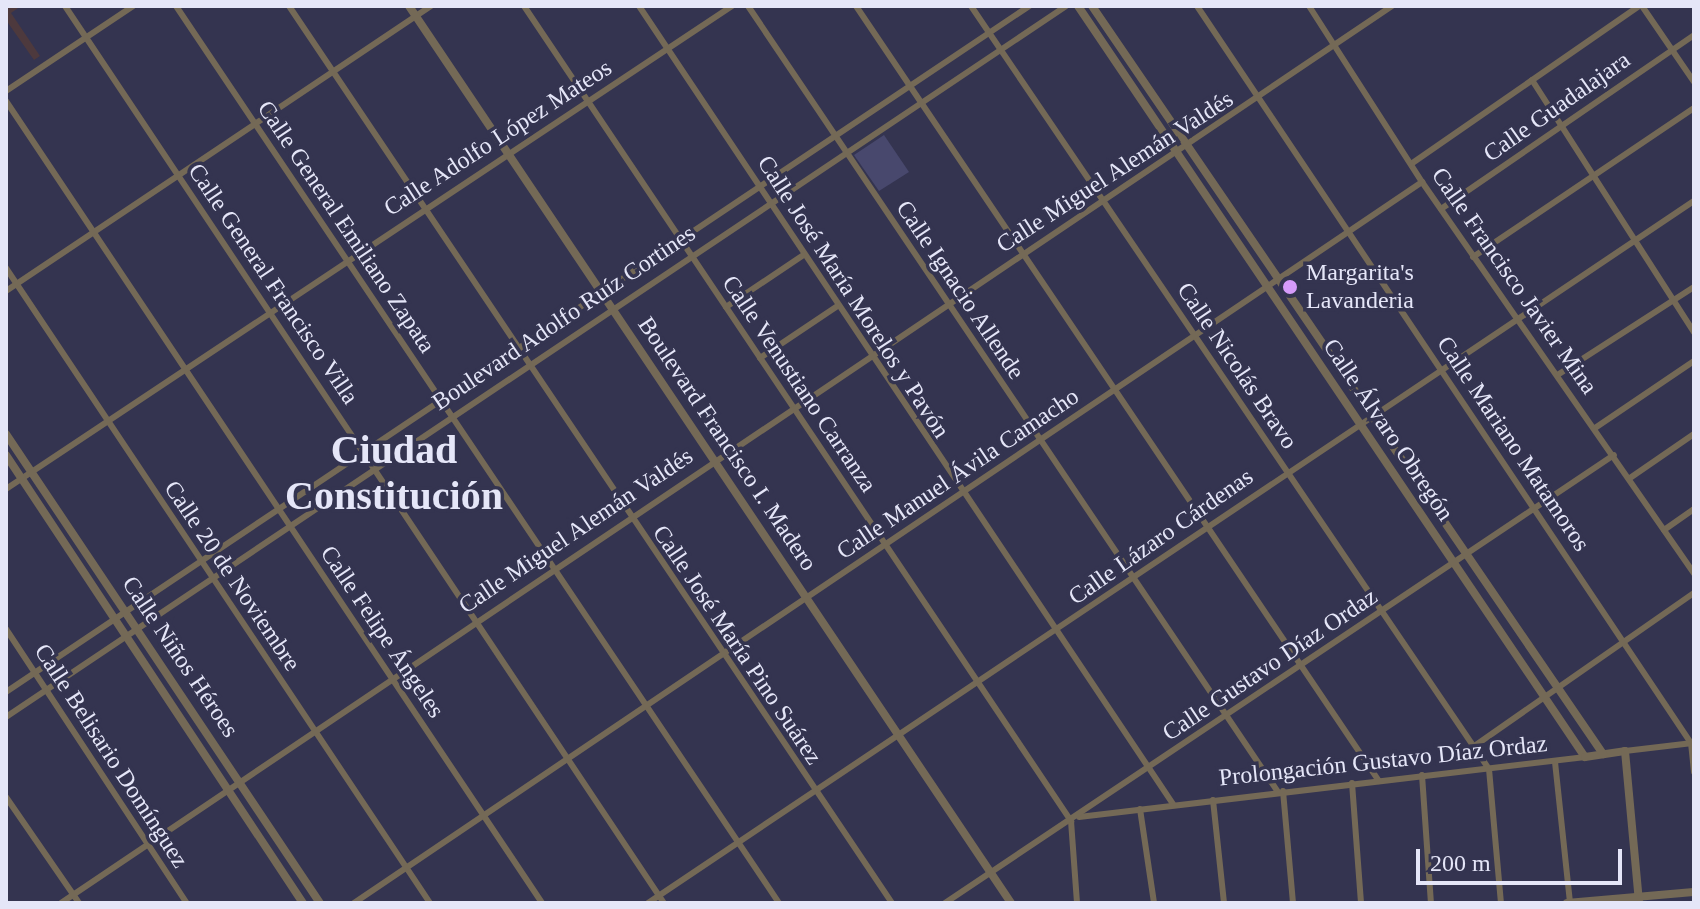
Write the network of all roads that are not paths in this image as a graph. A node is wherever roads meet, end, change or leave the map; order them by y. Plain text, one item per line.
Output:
1 (65, 6) edge
2 (133, 6) edge
3 (176, 6) edge
4 (289, 6) edge
5 (409, 6) edge
6 (431, 6) edge
7 (524, 6) edge
8 (639, 6) edge
9 (732, 6) edge
10 (748, 6) edge
11 (856, 6) edge
12 (971, 6) edge
13 (1029, 6) edge
14 (1066, 6) edge
15 (1078, 6) edge
16 (1092, 6) edge
17 (1197, 6) edge
18 (1309, 6) edge
19 (1392, 6) edge
20 (1640, 6) edge
21 (416, 16) junction
22 (989, 33) junction
23 (1694, 35) edge
24 (87, 38) junction
25 (1336, 47) junction
26 (667, 48) junction
27 (1000, 49) junction
28 (1671, 51) junction
29 (334, 72) junction
30 (1532, 80) junction
31 (1694, 82) edge
32 (910, 85) junction
33 (6, 91) edge
34 (1260, 98) junction
35 (6, 101) edge
36 (588, 101) junction
37 (922, 101) junction
38 (1694, 108) edge
39 (255, 123) junction
40 (1562, 126) junction
41 (834, 136) junction
42 (1188, 146) junction
43 (845, 152) junction
44 (1177, 152) junction
45 (508, 155) junction
46 (1411, 164) junction
47 (178, 174) junction
48 (1593, 176) junction
49 (1422, 182) junction
50 (758, 185) junction
51 (1694, 201) edge
52 (769, 203) junction
53 (1104, 203) junction
54 (425, 209) junction
55 (1441, 209) junction
56 (1350, 231) junction
57 (90, 232) junction
58 (680, 238) junction
59 (1636, 240) junction
60 (1025, 253) junction
61 (691, 254) junction
62 (802, 256) junction
63 (1473, 257) junction
64 (347, 259) junction
65 (6, 268) edge
66 (1278, 278) junction
67 (16, 283) junction
68 (1267, 286) junction
69 (1694, 287) edge
70 (601, 290) junction
71 (6, 291) edge
72 (1673, 300) junction
73 (946, 304) junction
74 (612, 307) junction
75 (726, 307) junction
76 (836, 307) junction
77 (269, 312) junction
78 (1518, 321) junction
79 (1694, 332) edge
80 (1194, 335) junction
81 (517, 347) junction
82 (869, 356) junction
83 (760, 358) junction
84 (1694, 361) edge
85 (528, 363) junction
86 (183, 370) junction
87 (1441, 370) junction
88 (1559, 374) junction
89 (1115, 388) junction
90 (439, 399) junction
91 (794, 409) junction
92 (1370, 414) junction
93 (450, 415) junction
94 (107, 422) junction
95 (1359, 422) junction
96 (1595, 428) junction
97 (6, 434) edge
98 (1694, 434) edge
99 (1040, 440) junction
100 (364, 452) junction
101 (6, 455) edge
102 (1614, 455) junction
103 (713, 460) junction
104 (374, 467) junction
105 (1286, 471) junction
106 (31, 472) junction
107 (22, 478) junction
108 (1630, 478) junction
109 (6, 489) edge
110 (963, 494) junction
111 (277, 509) junction
112 (1535, 509) junction
113 (1694, 509) edge
114 (628, 517) junction
115 (288, 524) junction
116 (1207, 526) junction
117 (1664, 530) junction
118 (886, 546) junction
119 (1466, 555) junction
120 (199, 560) junction
121 (1454, 563) junction
122 (553, 568) junction
123 (1694, 574) edge
124 (211, 575) junction
125 (1133, 577) junction
126 (1694, 593) edge
127 (806, 599) junction
128 (1382, 612) junction
129 (119, 614) junction
130 (475, 619) junction
131 (135, 627) junction
132 (6, 629) edge
133 (1056, 632) junction
134 (127, 634) junction
135 (1624, 644) junction
136 (724, 653) junction
137 (1302, 665) junction
138 (34, 673) junction
139 (390, 678) junction
140 (979, 684) junction
141 (1558, 689) junction
142 (45, 691) junction
143 (6, 692) edge
144 (1545, 698) junction
145 (645, 706) junction
146 (6, 717) edge
147 (1226, 717) junction
148 (313, 730) junction
149 (899, 735) junction
150 (1692, 743) edge
151 (1473, 747) junction
152 (1625, 751) junction
153 (1603, 754) junction
154 (1585, 757) junction
155 (566, 759) junction
156 (1555, 762) junction
157 (1148, 769) junction
158 (1489, 769) junction
159 (1694, 772) edge
160 (1422, 775) junction
161 (239, 781) junction
162 (1379, 781) junction
163 (1352, 783) junction
164 (229, 788) junction
165 (815, 791) junction
166 (1280, 792) junction
167 (6, 797) edge
168 (1213, 800) junction
169 (1173, 804) junction
170 (1140, 809) junction
171 (483, 816) junction
172 (1073, 820) junction
173 (738, 842) junction
174 (148, 844) junction
175 (406, 868) junction
176 (991, 872) junction
177 (1694, 892) edge
178 (73, 895) junction
179 (659, 895) junction
180 (1639, 900) edge
181 (61, 903) edge
182 (79, 903) edge
183 (187, 903) edge
184 (303, 903) edge
185 (320, 903) edge
186 (354, 903) edge
187 (430, 903) edge
188 (542, 903) edge
189 (648, 903) edge
190 (664, 903) edge
191 (779, 903) edge
192 (892, 903) edge
193 (945, 903) edge
194 (1011, 903) edge
195 (1077, 903) edge
196 (1154, 903) edge
197 (1224, 903) edge
198 (1293, 903) edge
199 (1361, 903) edge
200 (1431, 903) edge
201 (1501, 903) edge
202 (1569, 903) edge

1 - 24 street, Calle General Francisco Villa
2 - 24 street
3 - 39 street, Calle General Emiliano Zapata
4 - 29 street, Calle José María Pino Suárez
5 - 21 street, Boulevard Francisco I. Madero
6 - 21 street
7 - 36 street, Calle Venustiano Carranza
8 - 26 street, Calle José María Morelos y Pavón
9 - 26 street, Calle Adolfo López Mateos
10 - 41 street, Calle Ignacio Allende
11 - 32 street
12 - 22 street, Calle Nicolás Bravo
13 - 22 street, Boulevard Adolfo Ruíz Cortines
14 - 27 street, Boulevard Adolfo Ruíz Cortines
15 - 44 street, Calle Álvaro Obregón
16 - 42 street, Calle Álvaro Obregón
17 - 34 street, Calle Mariano Matamoros
18 - 25 street, Calle Francisco Javier Mina
19 - 25 street, Calle Miguel Alemán Valdés
20 - 28 street
20 - 30 street
21 - 29 street
21 - 45 street, Boulevard Francisco I. Madero
22 - 27 street, Calle Nicolás Bravo
22 - 32 street, Boulevard Adolfo Ruíz Cortines
23 - 28 street, Calle Guadalajara
24 - 33 street
24 - 47 street, Calle General Francisco Villa
25 - 34 street, Calle Miguel Alemán Valdés
25 - 46 street, Calle Francisco Javier Mina
26 - 36 street, Calle Adolfo López Mateos
26 - 50 street, Calle José María Morelos y Pavón
27 - 37 street, Boulevard Adolfo Ruíz Cortines
27 - 53 street, Calle Nicolás Bravo
28 - 31 street
28 - 40 street, Calle Guadalajara
29 - 39 street
29 - 54 street, Calle José María Pino Suárez
30 - 40 street
30 - 46 street
32 - 37 street
32 - 41 street, Boulevard Adolfo Ruíz Cortines
34 - 42 street, Calle Miguel Alemán Valdés
34 - 56 street, Calle Mariano Matamoros
35 - 57 street, Calle Felipe Ángeles
36 - 45 street, Calle Adolfo López Mateos
36 - 58 street, Calle Venustiano Carranza
37 - 43 street, Boulevard Adolfo Ruíz Cortines
37 - 60 street
38 - 48 street
39 - 47 street
39 - 64 street, Calle General Emiliano Zapata
40 - 48 street
40 - 55 street, Calle Guadalajara
41 - 43 street, Calle Ignacio Allende
41 - 50 street, Boulevard Adolfo Ruíz Cortines
42 - 44 street, Calle Miguel Alemán Valdés
42 - 66 street, Calle Álvaro Obregón
43 - 52 street, Boulevard Adolfo Ruíz Cortines
43 - 73 street, Calle Ignacio Allende
44 - 53 street, Calle Miguel Alemán Valdés
44 - 68 street, Calle Álvaro Obregón
45 - 54 street, Calle Adolfo López Mateos
45 - 70 street, Boulevard Francisco I. Madero
46 - 49 street, Calle Francisco Javier Mina
47 - 57 street
47 - 77 street, Calle General Francisco Villa
48 - 59 street
48 - 63 street
49 - 55 street, Calle Francisco Javier Mina
49 - 56 street, Calle Manuel Ávila Camacho
50 - 52 street, Calle José María Morelos y Pavón
50 - 58 street, Boulevard Adolfo Ruíz Cortines
51 - 59 street, Calle Lázaro Cárdenas
52 - 61 street, Boulevard Adolfo Ruíz Cortines
52 - 62 street, Calle José María Morelos y Pavón
53 - 60 street, Calle Miguel Alemán Valdés
53 - 80 street, Calle Nicolás Bravo
54 - 64 street, Calle Adolfo López Mateos
54 - 81 street, Calle José María Pino Suárez
55 - 63 street, Calle Francisco Javier Mina
56 - 66 street, Calle Manuel Ávila Camacho
56 - 87 street, Calle Mariano Matamoros
57 - 67 street
57 - 86 street, Calle Felipe Ángeles
58 - 61 street, Calle Venustiano Carranza
58 - 70 street, Boulevard Adolfo Ruíz Cortines
59 - 72 street
59 - 78 street, Calle Lázaro Cárdenas
60 - 73 street, Calle Miguel Alemán Valdés
60 - 89 street
61 - 74 street, Boulevard Adolfo Ruíz Cortines
61 - 75 street, Calle Venustiano Carranza
62 - 75 street
62 - 76 street, Calle José María Morelos y Pavón
63 - 78 street, Calle Francisco Javier Mina
64 - 77 street, Calle Adolfo López Mateos
64 - 90 street, Calle General Emiliano Zapata
65 - 67 street, Calle 20 de Noviembre
66 - 68 street, Calle Manuel Ávila Camacho
66 - 92 street, Calle Álvaro Obregón
67 - 71 street
67 - 94 street, Calle 20 de Noviembre
68 - 80 street, Calle Manuel Ávila Camacho
68 - 95 street, Calle Álvaro Obregón
69 - 72 street
70 - 74 street, Boulevard Francisco I. Madero
70 - 81 street, Boulevard Adolfo Ruíz Cortines
72 - 79 street
72 - 88 street
73 - 82 street, Calle Miguel Alemán Valdés
73 - 99 street, Calle Ignacio Allende
74 - 85 street, Boulevard Adolfo Ruíz Cortines
74 - 103 street, Boulevard Francisco I. Madero
75 - 83 street, Calle Venustiano Carranza
76 - 82 street, Calle José María Morelos y Pavón
76 - 83 street
77 - 86 street, Calle Adolfo López Mateos
77 - 100 street, Calle General Francisco Villa
78 - 87 street, Calle Lázaro Cárdenas
78 - 88 street, Calle Francisco Javier Mina
80 - 89 street, Calle Manuel Ávila Camacho
80 - 105 street, Calle Nicolás Bravo
81 - 85 street, Calle José María Pino Suárez
81 - 90 street, Boulevard Adolfo Ruíz Cortines
82 - 91 street, Calle Miguel Alemán Valdés
82 - 110 street, Calle José María Morelos y Pavón
83 - 91 street, Calle Venustiano Carranza
84 - 96 street
85 - 93 street, Boulevard Adolfo Ruíz Cortines
85 - 114 street, Calle José María Pino Suárez
86 - 94 street, Calle Adolfo López Mateos
86 - 111 street, Calle Felipe Ángeles
87 - 92 street, Calle Lázaro Cárdenas
87 - 112 street, Calle Mariano Matamoros
88 - 96 street, Calle Francisco Javier Mina
89 - 99 street, Calle Manuel Ávila Camacho
89 - 116 street
90 - 93 street, Calle General Emiliano Zapata
90 - 100 street, Boulevard Adolfo Ruíz Cortines
91 - 103 street, Calle Miguel Alemán Valdés
91 - 118 street, Calle Venustiano Carranza
92 - 95 street, Calle Lázaro Cárdenas
92 - 119 street, Calle Álvaro Obregón
93 - 104 street, Boulevard Adolfo Ruíz Cortines
93 - 122 street, Calle General Emiliano Zapata
94 - 106 street, Calle Adolfo López Mateos
94 - 120 street, Calle 20 de Noviembre
95 - 105 street, Calle Lázaro Cárdenas
95 - 121 street, Calle Álvaro Obregón
96 - 102 street, Calle Francisco Javier Mina
97 - 106 street, Calle Niños Héroes
98 - 108 street
99 - 110 street, Calle Manuel Ávila Camacho
99 - 125 street, Calle Ignacio Allende
100 - 104 street, Calle General Francisco Villa
100 - 111 street, Boulevard Adolfo Ruíz Cortines
101 - 107 street, Calle Niños Héroes
102 - 108 street, Calle Francisco Javier Mina
102 - 112 street, Calle Gustavo Díaz Ordaz
103 - 114 street, Calle Miguel Alemán Valdés
103 - 127 street, Boulevard Francisco I. Madero
104 - 115 street, Boulevard Adolfo Ruíz Cortines
104 - 130 street, Calle General Francisco Villa
105 - 116 street, Calle Lázaro Cárdenas
105 - 128 street, Calle Nicolás Bravo
106 - 107 street, Calle Adolfo López Mateos
106 - 129 street, Calle Niños Héroes
107 - 109 street, Calle Adolfo López Mateos
107 - 129 street, Calle Niños Héroes
108 - 117 street, Calle Francisco Javier Mina
110 - 118 street, Calle Manuel Ávila Camacho
110 - 133 street, Calle José María Morelos y Pavón
111 - 115 street, Calle Felipe Ángeles
111 - 120 street, Boulevard Adolfo Ruíz Cortines
112 - 119 street, Calle Gustavo Díaz Ordaz
112 - 135 street, Calle Mariano Matamoros
113 - 117 street
114 - 122 street, Calle Miguel Alemán Valdés
114 - 136 street, Calle José María Pino Suárez
115 - 124 street, Boulevard Adolfo Ruíz Cortines
115 - 139 street, Calle Felipe Ángeles
116 - 125 street, Calle Lázaro Cárdenas
116 - 137 street
117 - 123 street, Calle Francisco Javier Mina
118 - 127 street, Calle Manuel Ávila Camacho
118 - 140 street, Calle Venustiano Carranza
119 - 121 street, Calle Gustavo Díaz Ordaz
119 - 141 street, Calle Álvaro Obregón
120 - 124 street, Calle 20 de Noviembre
120 - 129 street, Boulevard Adolfo Ruíz Cortines
121 - 128 street, Calle Gustavo Díaz Ordaz
121 - 144 street, Calle Álvaro Obregón
122 - 130 street, Calle Miguel Alemán Valdés
122 - 145 street, Calle General Emiliano Zapata
124 - 131 street, Boulevard Adolfo Ruíz Cortines
124 - 148 street, Calle 20 de Noviembre
125 - 133 street, Calle Lázaro Cárdenas
125 - 147 street, Calle Ignacio Allende
126 - 135 street
127 - 136 street, Calle Manuel Ávila Camacho
127 - 149 street, Boulevard Francisco I. Madero
128 - 137 street, Calle Gustavo Díaz Ordaz
128 - 151 street, Calle Nicolás Bravo
129 - 131 street, Calle Niños Héroes
129 - 134 street, Calle Niños Héroes
129 - 138 street, Boulevard Adolfo Ruíz Cortines
130 - 139 street, Calle Miguel Alemán Valdés
130 - 155 street, Calle General Francisco Villa
131 - 134 street, Boulevard Adolfo Ruíz Cortines
131 - 161 street, Calle Niños Héroes
132 - 138 street, Calle Belisario Domínguez
133 - 140 street, Calle Lázaro Cárdenas
133 - 157 street, Calle José María Morelos y Pavón
134 - 142 street, Boulevard Adolfo Ruíz Cortines
134 - 164 street, Calle Niños Héroes
135 - 141 street
135 - 150 street, Calle Mariano Matamoros
136 - 145 street, Calle Manuel Ávila Camacho
136 - 165 street, Calle José María Pino Suárez
137 - 147 street, Calle Gustavo Díaz Ordaz
137 - 162 street
138 - 142 street, Calle Belisario Domínguez
138 - 143 street, Boulevard Adolfo Ruíz Cortines
139 - 148 street, Calle Miguel Alemán Valdés
139 - 171 street, Calle Felipe Ángeles
140 - 149 street, Calle Lázaro Cárdenas
140 - 172 street, Calle Venustiano Carranza
141 - 144 street
141 - 153 street, Calle Álvaro Obregón
142 - 146 street, Boulevard Adolfo Ruíz Cortines
142 - 174 street, Calle Belisario Domínguez
144 - 151 street
144 - 154 street, Calle Álvaro Obregón
145 - 155 street, Calle Manuel Ávila Camacho
145 - 173 street, Calle General Emiliano Zapata
147 - 157 street, Calle Gustavo Díaz Ordaz
147 - 166 street, Calle Ignacio Allende
148 - 161 street, Calle Miguel Alemán Valdés
148 - 175 street, Calle 20 de Noviembre
149 - 165 street, Calle Lázaro Cárdenas
149 - 176 street, Boulevard Francisco I. Madero
150 - 152 street, Prolongación Gustavo Díaz Ordaz
150 - 159 street
151 - 158 street, Calle Nicolás Bravo
152 - 153 street, Prolongación Gustavo Díaz Ordaz
152 - 180 street
153 - 154 street, Prolongación Gustavo Díaz Ordaz
154 - 156 street, Prolongación Gustavo Díaz Ordaz
155 - 171 street, Calle Manuel Ávila Camacho
155 - 179 street, Calle General Francisco Villa
156 - 158 street, Prolongación Gustavo Díaz Ordaz
156 - 202 street
157 - 169 street, Calle José María Morelos y Pavón
157 - 172 street, Calle Gustavo Díaz Ordaz
158 - 160 street, Prolongación Gustavo Díaz Ordaz
158 - 201 street
160 - 162 street, Prolongación Gustavo Díaz Ordaz
160 - 200 street
161 - 164 street, Calle Miguel Alemán Valdés
161 - 185 street, Calle Niños Héroes
162 - 163 street, Prolongación Gustavo Díaz Ordaz
163 - 166 street, Prolongación Gustavo Díaz Ordaz
163 - 199 street
164 - 174 street, Calle Miguel Alemán Valdés
164 - 184 street, Calle Niños Héroes
165 - 173 street, Calle Lázaro Cárdenas
165 - 192 street, Calle José María Pino Suárez
166 - 168 street, Prolongación Gustavo Díaz Ordaz
166 - 198 street
167 - 178 street
168 - 169 street, Prolongación Gustavo Díaz Ordaz
168 - 197 street
169 - 170 street, Prolongación Gustavo Díaz Ordaz
170 - 172 street, Prolongación Gustavo Díaz Ordaz
170 - 196 street
171 - 175 street, Calle Manuel Ávila Camacho
171 - 188 street, Calle Felipe Ángeles
172 - 176 street, Calle Gustavo Díaz Ordaz
172 - 195 street
173 - 179 street, Calle Lázaro Cárdenas
173 - 191 street, Calle General Emiliano Zapata
174 - 178 street, Calle Miguel Alemán Valdés
174 - 183 street, Calle Belisario Domínguez
175 - 186 street, Calle Manuel Ávila Camacho
175 - 187 street, Calle 20 de Noviembre
176 - 193 street, Calle Gustavo Díaz Ordaz
176 - 194 street, Boulevard Francisco I. Madero
177 - 180 street
178 - 181 street, Calle Miguel Alemán Valdés
178 - 182 street
179 - 189 street, Calle Lázaro Cárdenas
179 - 190 street, Calle General Francisco Villa
180 - 202 street

